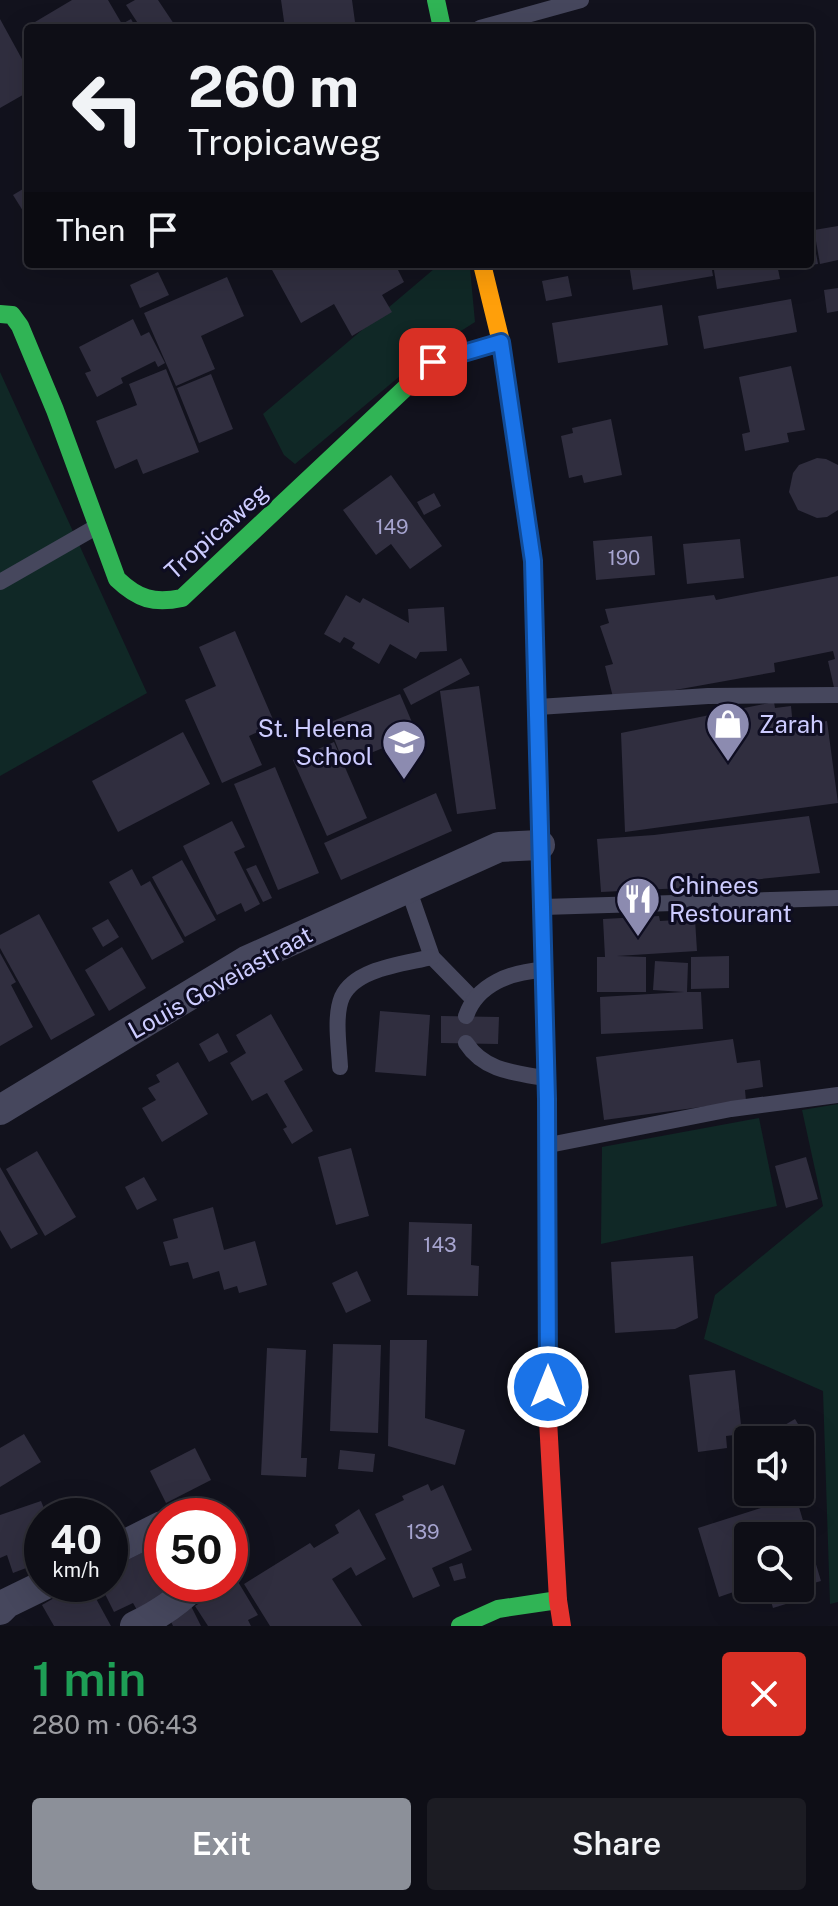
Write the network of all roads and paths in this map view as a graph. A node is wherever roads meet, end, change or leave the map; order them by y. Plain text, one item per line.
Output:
1 (436, 0) edge
2 (581, 0) edge
3 (441, 24) edge
4 (494, 24) edge
5 (483, 268) edge
6 (0, 314) edge
7 (501, 342) junction
8 (97, 526) junction
9 (0, 582) edge
10 (838, 695) edge
11 (537, 707) junction
12 (540, 845) junction
13 (408, 888) junction
14 (838, 898) edge
15 (542, 907) junction
16 (432, 957) junction
17 (544, 970) junction
18 (474, 1000) junction
19 (466, 1016) dead end
20 (466, 1043) dead end
21 (340, 1067) dead end
22 (547, 1078) junction
23 (838, 1095) edge
24 (0, 1110) edge
25 (547, 1145) junction
26 (24, 1595) edge
27 (558, 1600) junction
28 (173, 1602) edge
29 (0, 1610) edge
30 (135, 1626) edge
31 (460, 1626) edge
32 (562, 1626) edge

1 - 3 main road
2 - 4 lane
5 - 7 main road
6 - 8 main road, Tropicaweg
7 - 8 main road, Tropicaweg
7 - 11 main road
8 - 9 lane
10 - 11 lane
11 - 12 main road
12 - 13 street, Louis Goveiastraat
12 - 15 main road
13 - 16 lane
13 - 24 street, Louis Goveiastraat
14 - 15 lane
15 - 17 main road
16 - 18 lane
16 - 21 lane
17 - 18 lane
17 - 22 main road
18 - 19 lane
20 - 22 lane
22 - 25 main road
23 - 25 lane
25 - 27 main road
26 - 29 street
27 - 31 main road
27 - 32 main road
28 - 30 street

